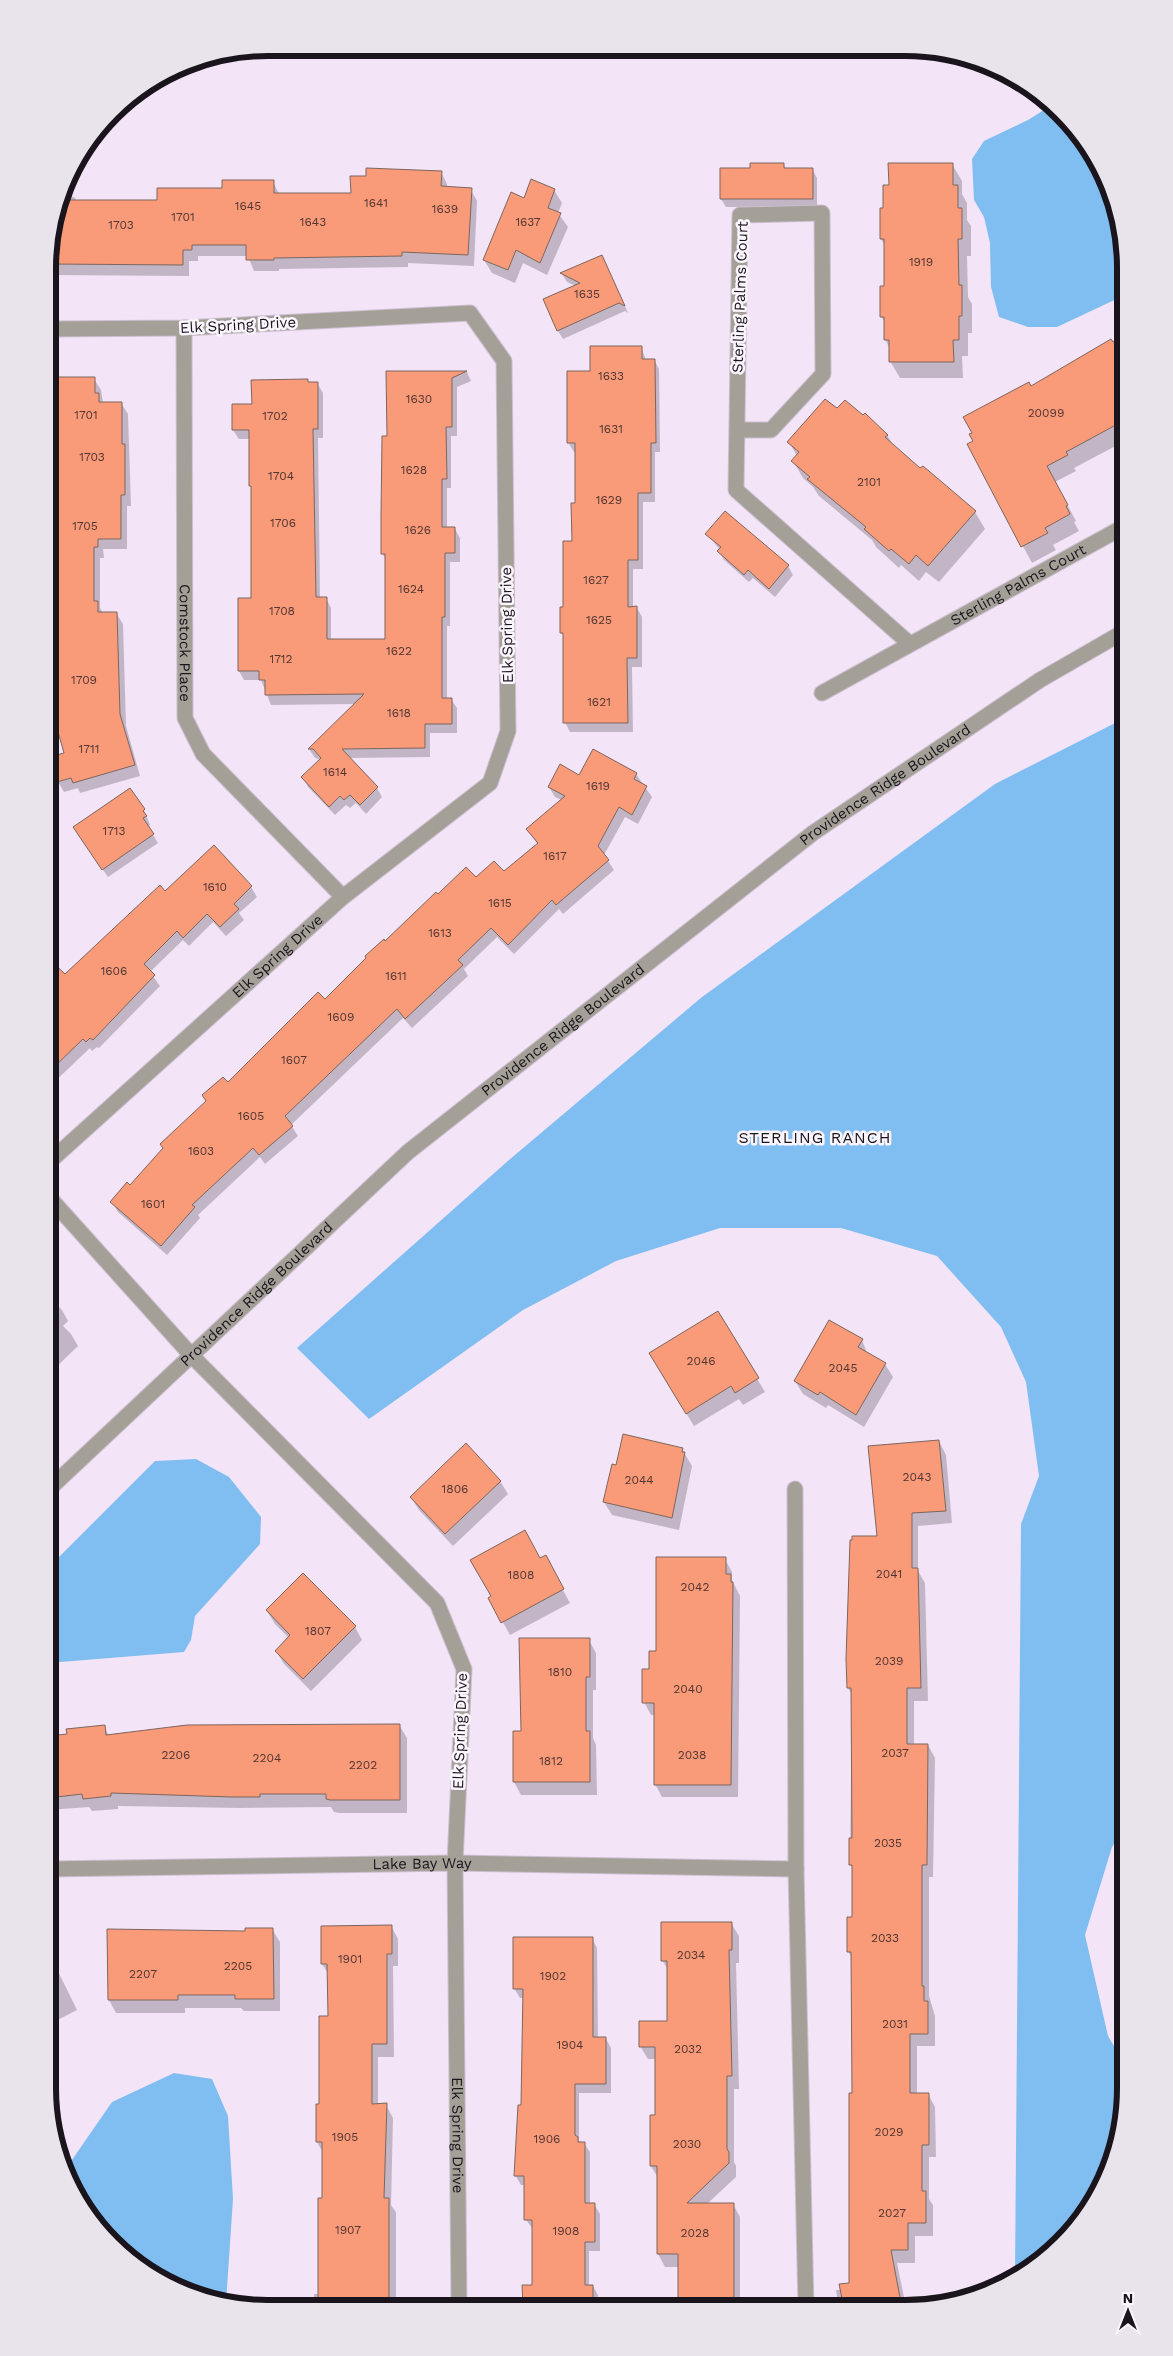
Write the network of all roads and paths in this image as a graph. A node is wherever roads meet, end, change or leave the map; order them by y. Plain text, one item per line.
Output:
1 (184, 328) junction
2 (56, 329) edge
3 (737, 430) junction
4 (1117, 530) edge
5 (1117, 636) edge
6 (910, 644) junction
7 (822, 693) dead end
8 (343, 897) junction
9 (56, 1156) edge
10 (56, 1205) edge
11 (191, 1355) junction
12 (56, 1482) edge
13 (795, 1489) dead end
14 (455, 1863) junction
15 (56, 1869) edge
16 (796, 1869) junction
17 (459, 2300) edge
18 (806, 2300) edge

1 - 2 street, Elk Spring Drive
1 - 8 street, Comstock Place
1 - 8 street, Elk Spring Drive
3 - 3 street, Sterling Palms Court
3 - 6 street, Sterling Palms Court
4 - 6 street, Sterling Palms Court
5 - 11 street, Providence Ridge Boulevard
6 - 7 street, Sterling Palms Court
8 - 9 street, Elk Spring Drive
10 - 11 street, Elk Spring Drive
11 - 12 street, Providence Ridge Boulevard
11 - 14 street, Elk Spring Drive
13 - 16 street
14 - 15 street, Lake Bay Way
14 - 16 street, Lake Bay Way
14 - 17 street, Elk Spring Drive
16 - 18 street

